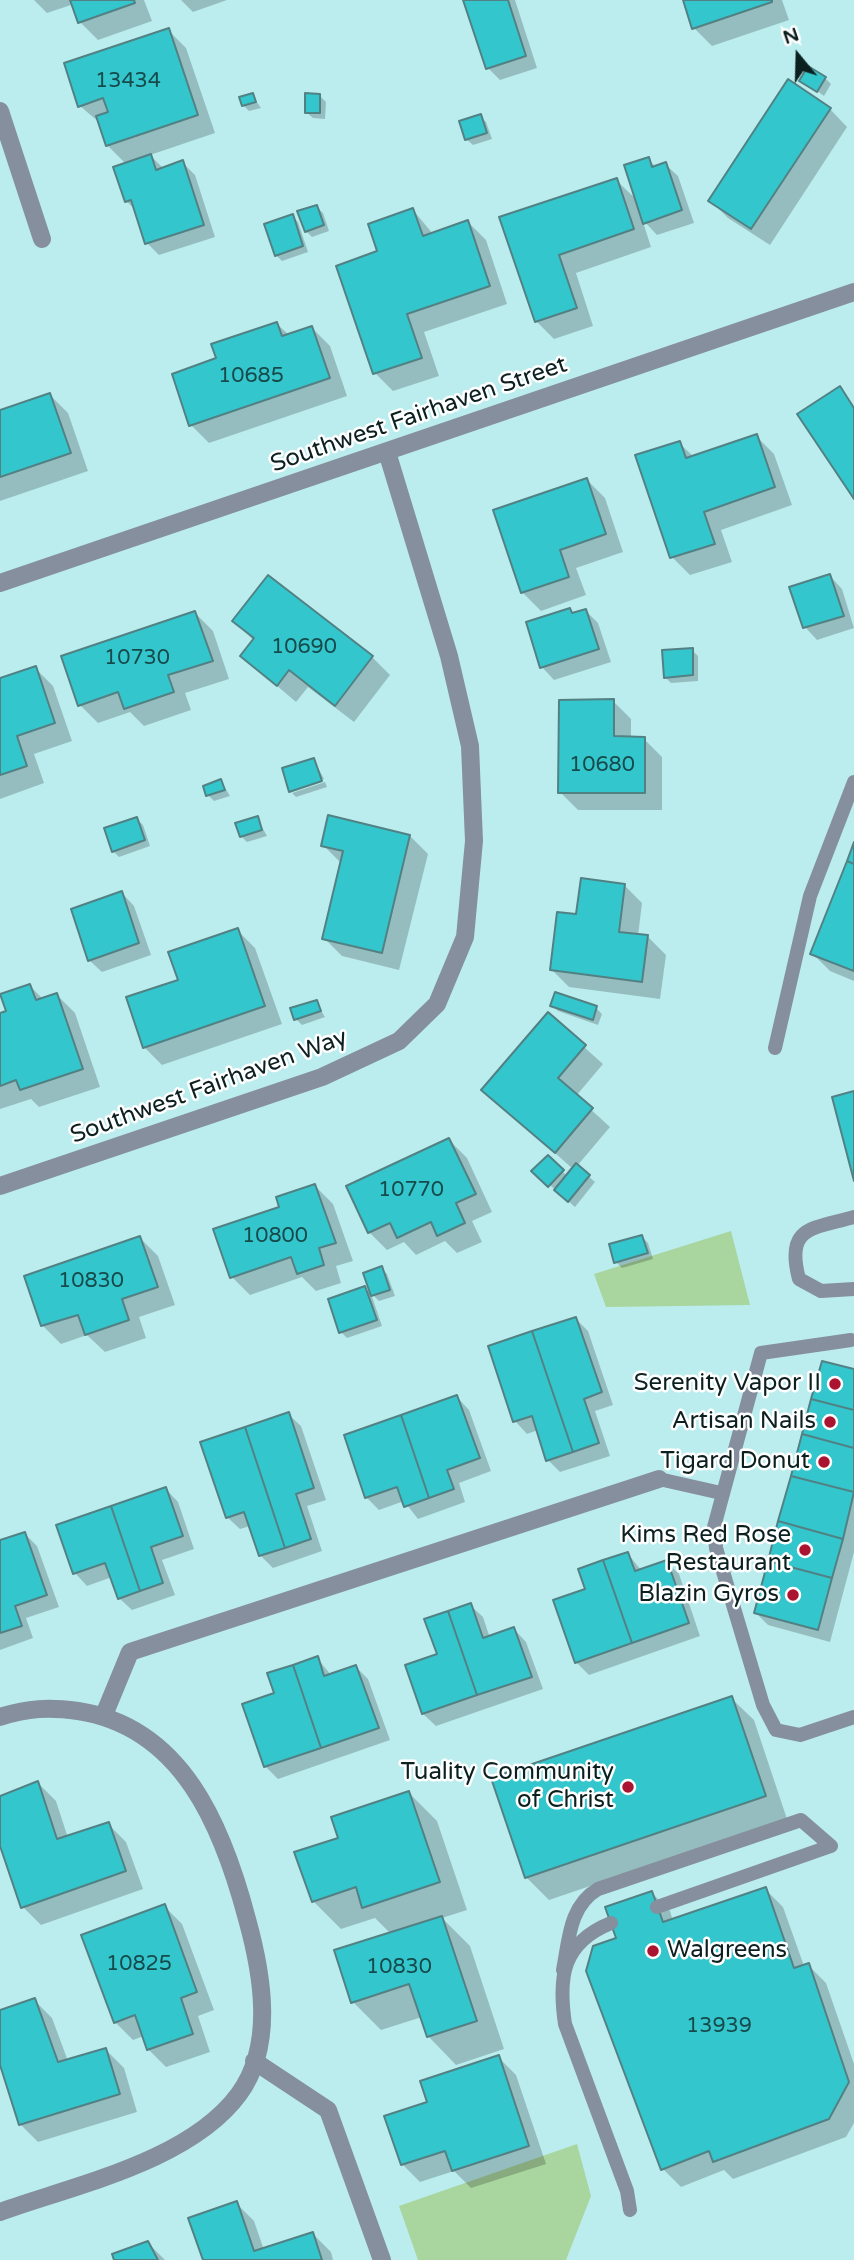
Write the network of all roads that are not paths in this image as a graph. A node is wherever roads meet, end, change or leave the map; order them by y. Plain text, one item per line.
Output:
1 (0, 111) edge
2 (42, 239) dead end
3 (854, 292) edge
4 (387, 452) junction
5 (0, 583) edge
6 (854, 782) edge
7 (775, 1048) dead end
8 (0, 1186) edge
9 (854, 1217) edge
10 (854, 1289) edge
11 (851, 1340) dead end
12 (659, 1479) joint
13 (720, 1493) junction
14 (104, 1715) junction
15 (0, 1717) edge
16 (854, 1717) edge
17 (657, 1906) dead end
18 (611, 1923) dead end
19 (563, 1970) junction
20 (254, 2061) junction
21 (630, 2210) dead end
22 (0, 2212) edge
23 (382, 2260) edge

1 - 2 street
3 - 4 street, Southwest Fairhaven Street
4 - 5 street, Southwest Fairhaven Street
4 - 8 street, Southwest Fairhaven Way
6 - 7 lane
9 - 10 lane
11 - 13 lane
12 - 13 lane
12 - 14 street
13 - 16 lane
14 - 15 street
14 - 20 street
17 - 19 lane
18 - 19 lane
19 - 21 lane
20 - 22 street
20 - 23 street

